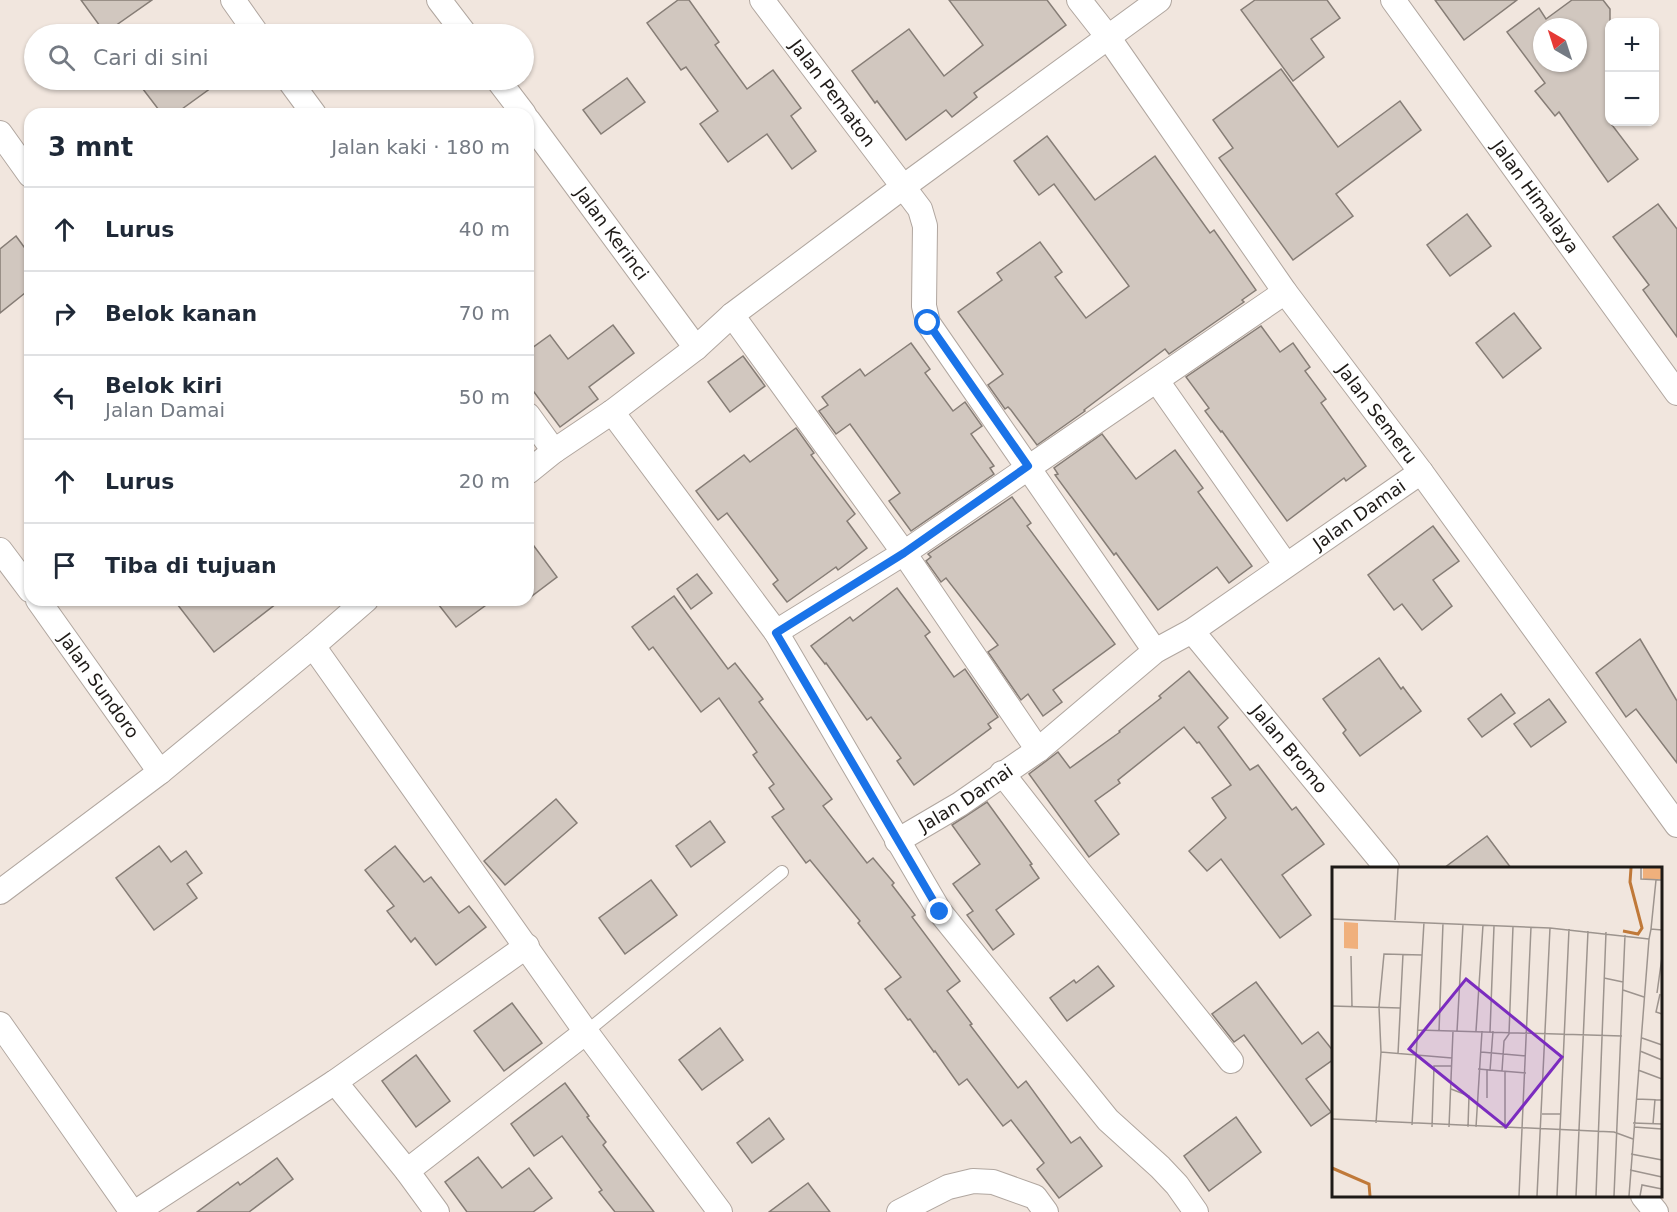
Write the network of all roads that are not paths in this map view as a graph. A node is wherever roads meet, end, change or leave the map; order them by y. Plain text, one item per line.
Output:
1 (233, 0) edge
2 (440, 0) edge
3 (762, 0) edge
4 (1079, 0) edge
5 (1159, 0) edge
6 (1393, 0) edge
7 (250, 24) edge
8 (458, 24) edge
9 (1107, 37) junction
10 (296, 90) edge
11 (506, 90) edge
12 (310, 108) edge
13 (519, 108) edge
14 (534, 128) edge
15 (0, 133) edge
16 (24, 167) edge
17 (903, 187) junction
18 (1286, 292) junction
19 (732, 315) junction
20 (696, 348) junction
21 (1157, 381) junction
22 (1677, 393) edge
23 (612, 412) junction
24 (534, 423) edge
25 (554, 451) junction
26 (1028, 466) junction
27 (534, 467) edge
28 (1421, 472) junction
29 (0, 550) edge
30 (904, 553) junction
31 (1286, 565) junction
32 (24, 582) edge
33 (42, 606) edge
34 (349, 606) edge
35 (1192, 631) junction
36 (776, 633) junction
37 (313, 646) junction
38 (1155, 651) junction
39 (1038, 750) junction
40 (160, 772) junction
41 (1002, 773) junction
42 (1677, 825) edge
43 (897, 841) junction
44 (1386, 867) edge
45 (782, 872) dead end
46 (0, 892) edge
47 (527, 946) junction
48 (0, 1024) edge
49 (586, 1032) junction
50 (1231, 1061) dead end
51 (335, 1082) junction
52 (407, 1172) junction
53 (1644, 1197) edge
54 (132, 1212) edge
55 (136, 1212) edge
56 (437, 1212) edge
57 (720, 1212) edge
58 (899, 1212) edge
59 (1046, 1212) edge
60 (1196, 1212) edge
61 (1656, 1212) edge

1 - 7 street
2 - 8 street
3 - 17 street, Jalan Pematon
4 - 9 street, Jalan Semeru
5 - 9 street
6 - 22 street, Jalan Himalaya
9 - 17 street
9 - 18 street, Jalan Semeru
10 - 12 street
11 - 13 street
14 - 20 street, Jalan Kerinci
15 - 16 street
17 - 19 street
17 - 26 street, Jalan Pematon
18 - 21 street
18 - 28 street, Jalan Semeru
19 - 20 street
19 - 30 street
20 - 23 street
21 - 26 street
21 - 31 street
23 - 25 street
23 - 36 street, Jalan Damai
24 - 25 street
25 - 27 street
26 - 30 street
26 - 38 street, Jalan Pematon
28 - 31 street, Jalan Damai
28 - 42 street, Jalan Semeru
29 - 32 street
30 - 36 street
30 - 39 street
31 - 35 street, Jalan Damai
33 - 40 street, Jalan Sundoro
34 - 37 street
35 - 38 street, Jalan Damai
35 - 44 street, Jalan Bromo
36 - 43 street, Jalan Damai
37 - 40 street
37 - 47 street
38 - 39 street, Jalan Damai
39 - 41 street, Jalan Damai
40 - 46 street
41 - 43 street, Jalan Damai
41 - 50 street
43 - 60 street
45 - 49 lane
47 - 49 street
47 - 51 street
48 - 54 street
49 - 52 street
49 - 57 street
51 - 52 street
51 - 55 street
52 - 56 street
53 - 61 street
58 - 59 street

